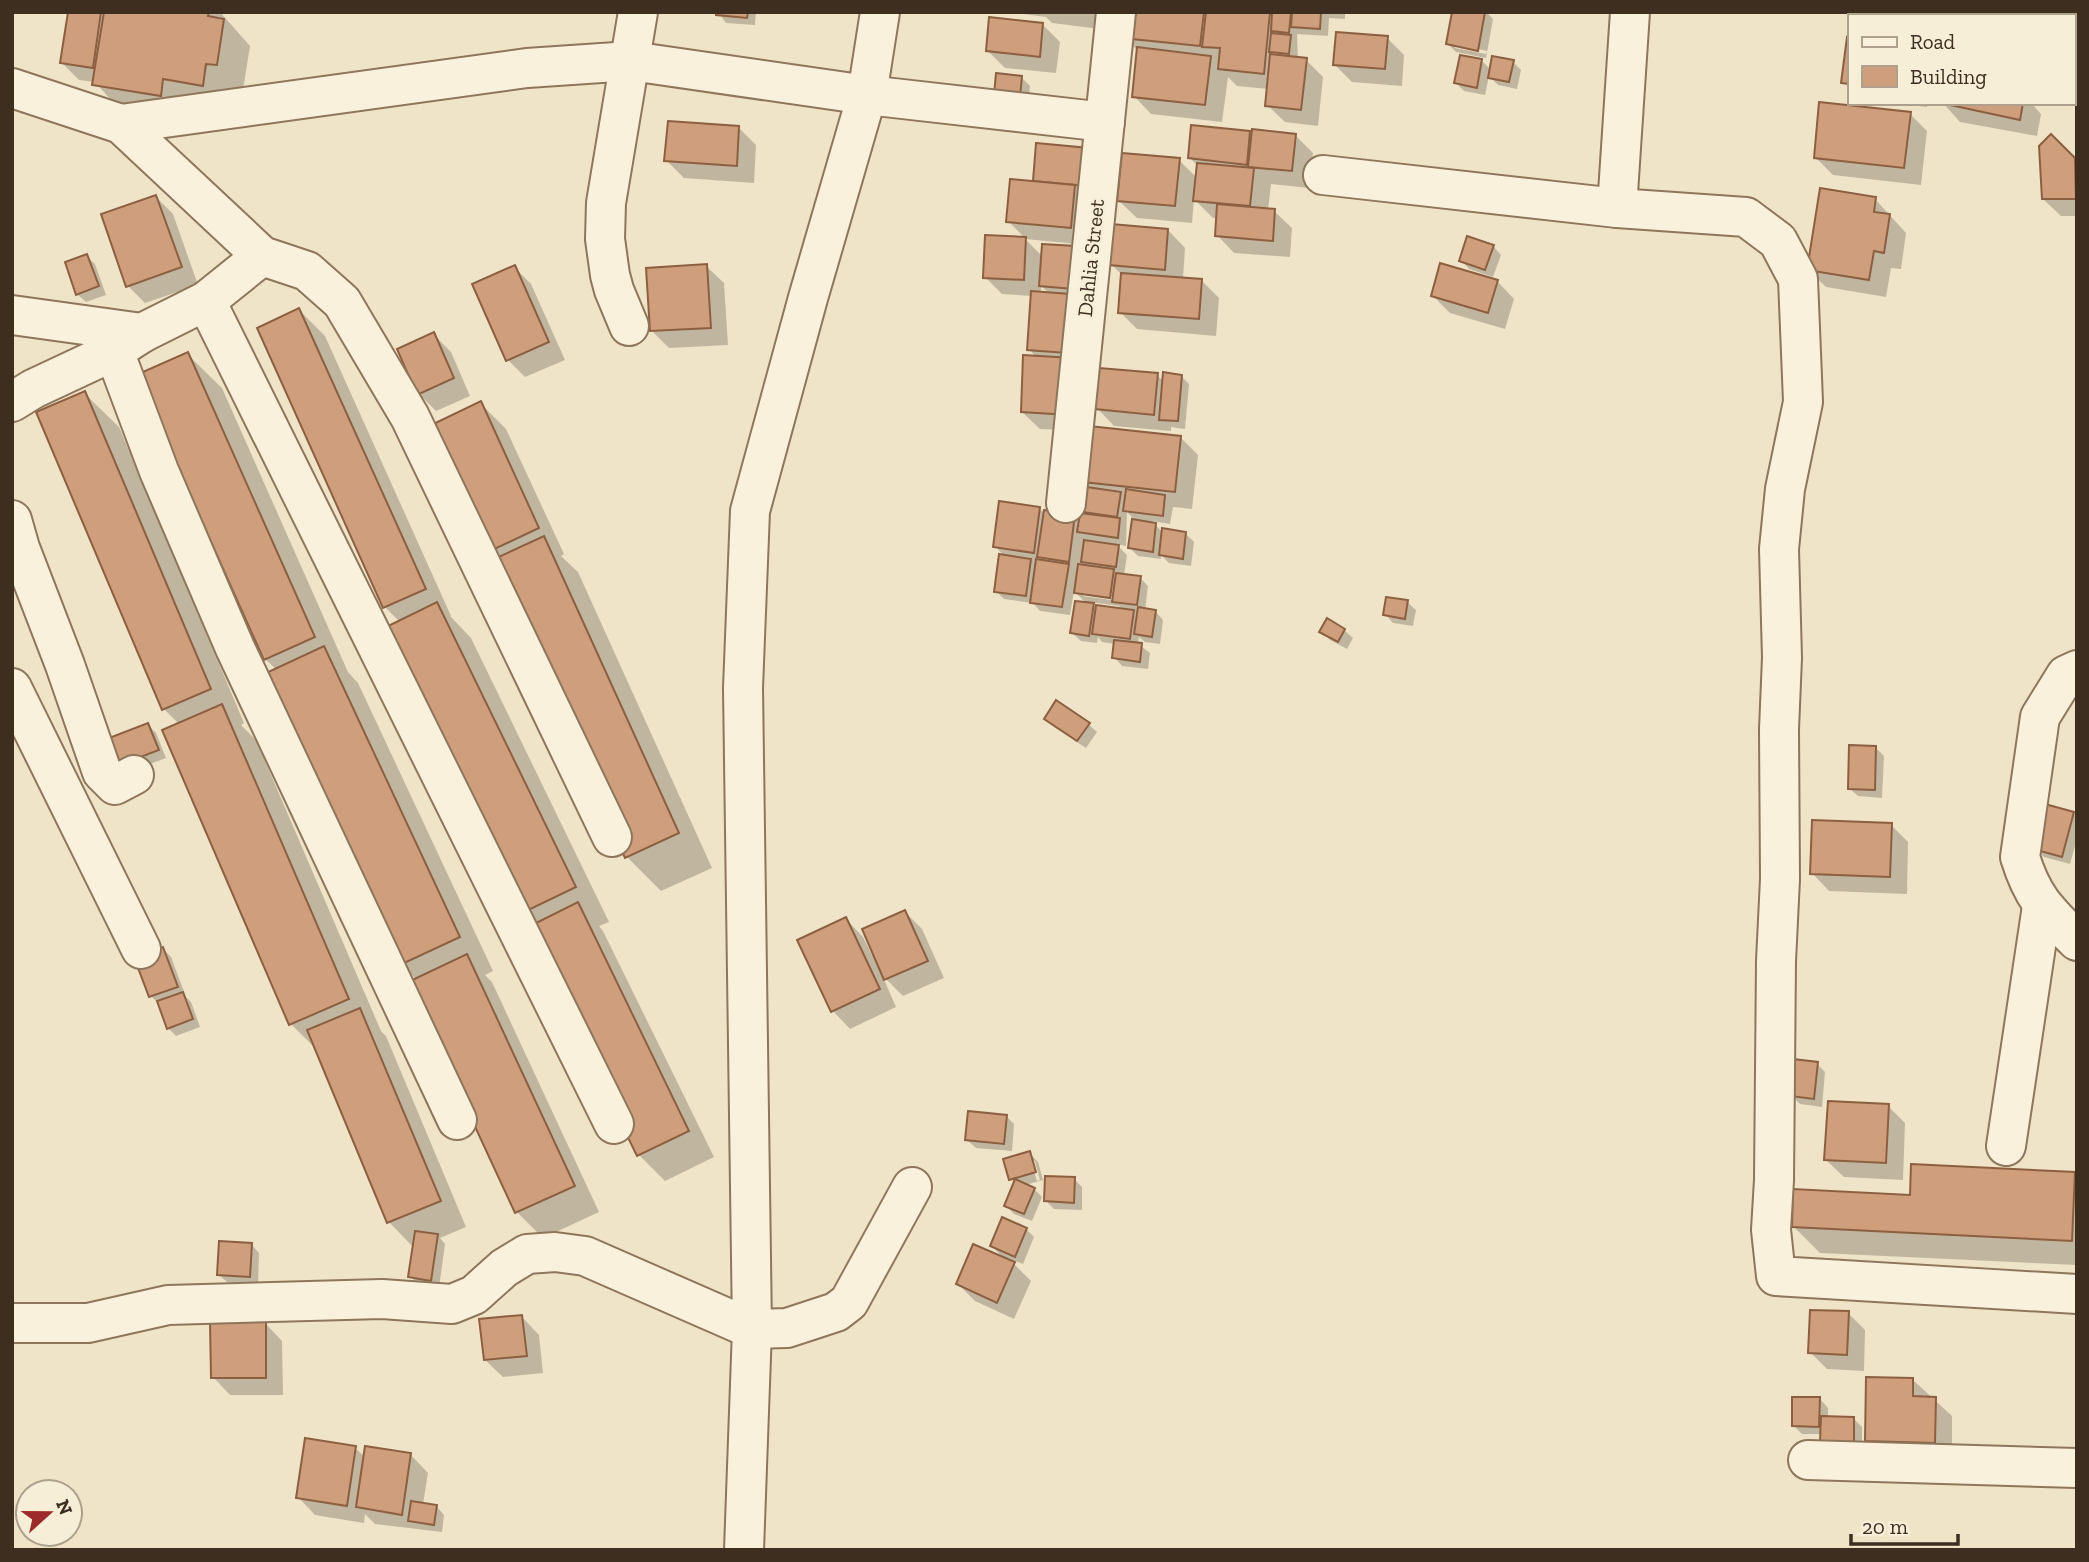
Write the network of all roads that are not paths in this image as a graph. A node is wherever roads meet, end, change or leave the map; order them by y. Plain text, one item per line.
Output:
1 (638, 12) edge
2 (880, 12) edge
3 (1116, 12) edge
4 (1630, 12) edge
5 (631, 61) junction
6 (12, 88) edge
7 (867, 94) junction
8 (1105, 122) junction
9 (121, 124) junction
10 (1323, 175) dead end
11 (1617, 208) junction
12 (262, 256) junction
13 (206, 301) junction
14 (12, 315) edge
15 (629, 326) dead end
16 (128, 342) junction
17 (12, 402) edge
18 (1066, 503) dead end
19 (12, 520) edge
20 (2077, 670) edge
21 (12, 688) edge
22 (134, 775) dead end
23 (612, 837) dead end
24 (2042, 906) junction
25 (2077, 941) edge
26 (141, 949) dead end
27 (457, 1120) dead end
28 (614, 1124) dead end
29 (2006, 1146) dead end
30 (912, 1187) dead end
31 (2077, 1294) edge
32 (12, 1323) edge
33 (752, 1329) junction
34 (1808, 1460) dead end
35 (2077, 1468) edge
36 (744, 1550) edge

1 - 5 street
2 - 7 street
3 - 8 street, Dahlia Street
4 - 11 street
5 - 7 street
5 - 9 street
5 - 15 street
6 - 9 street
7 - 8 street
7 - 33 street
8 - 18 street, Dahlia Street
9 - 12 street
10 - 11 street
11 - 31 street
12 - 13 street
12 - 23 street
13 - 16 street
13 - 28 street
14 - 16 street
16 - 17 street
16 - 27 street
19 - 22 street
20 - 24 street
21 - 26 street
24 - 25 street
24 - 29 street
30 - 33 street
32 - 33 street
33 - 36 street
34 - 35 street

